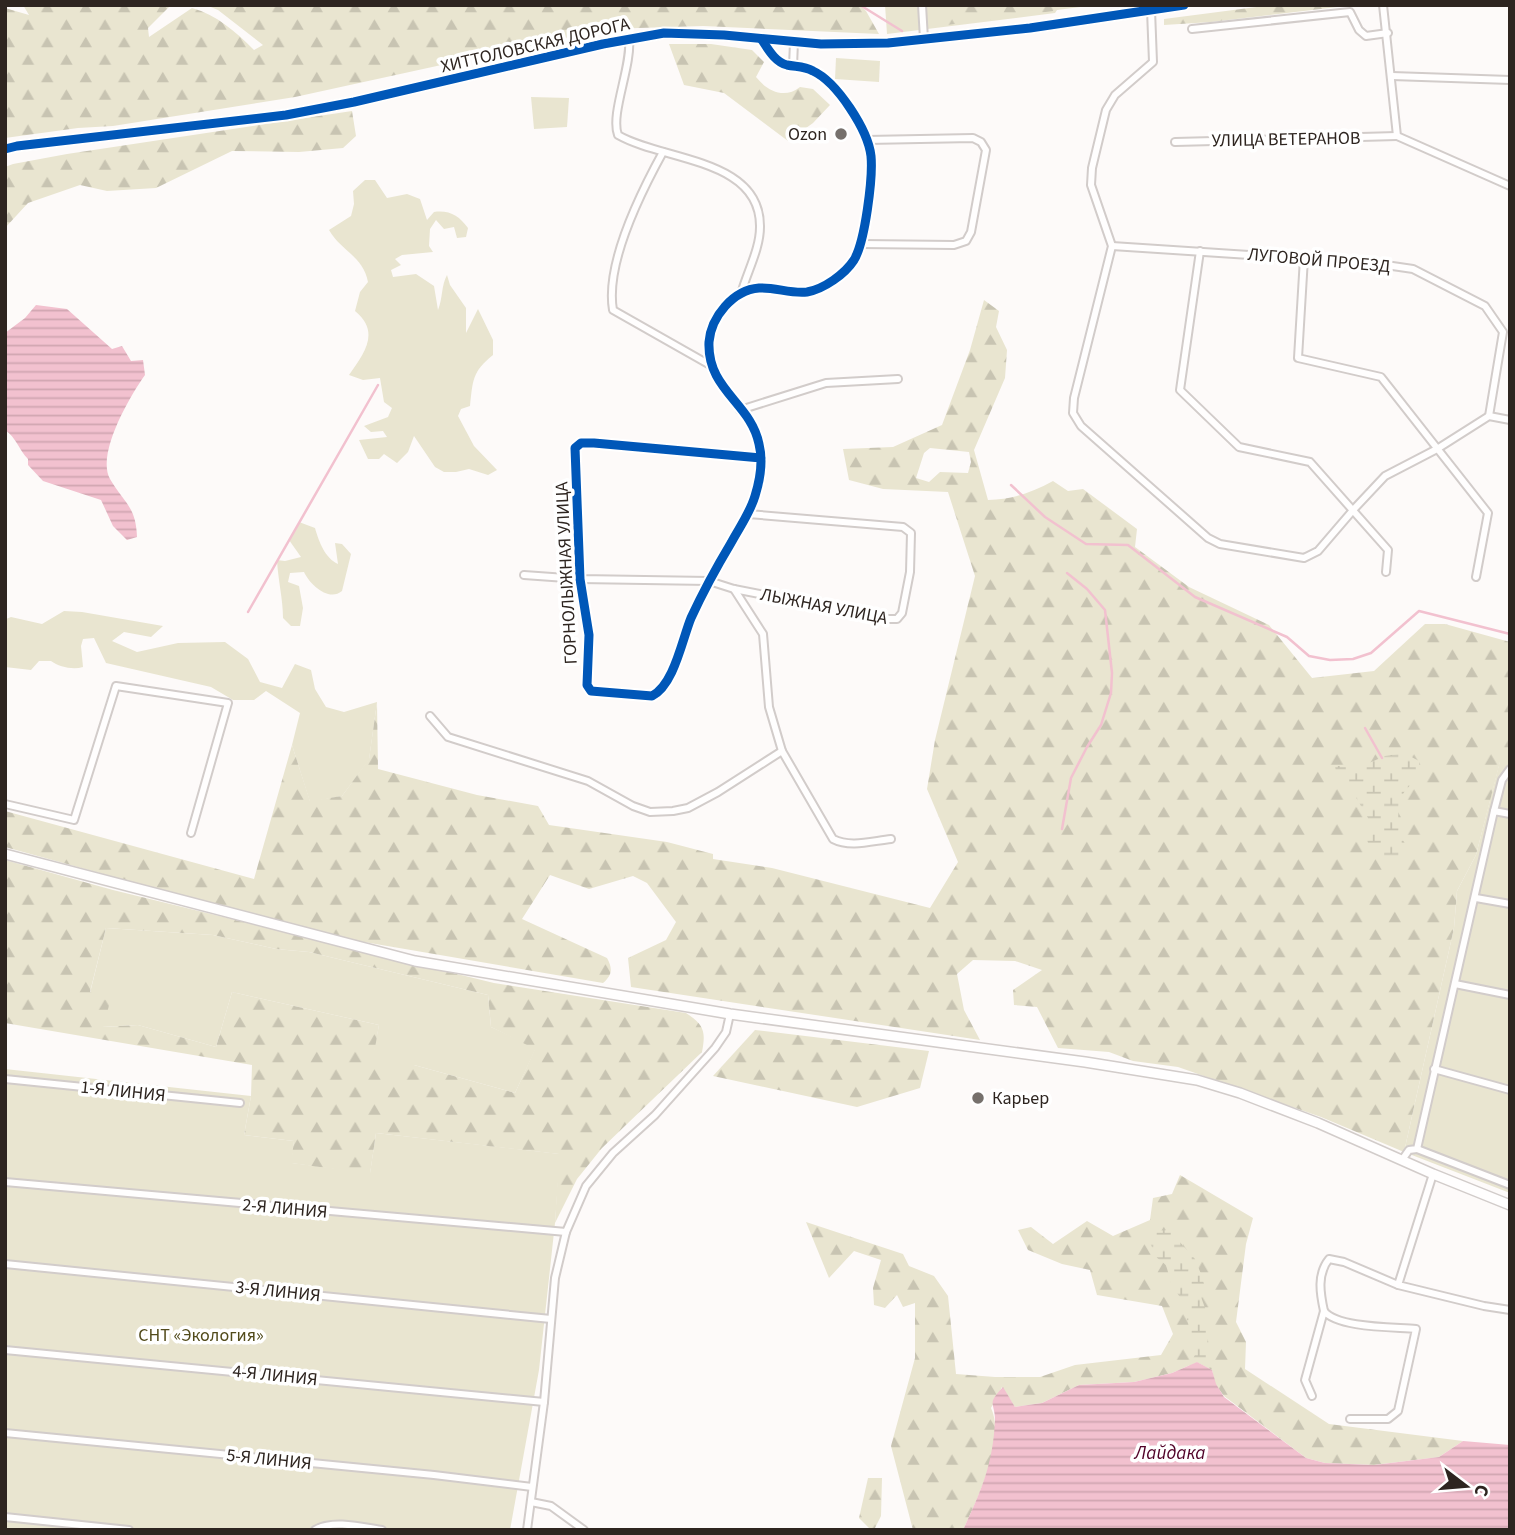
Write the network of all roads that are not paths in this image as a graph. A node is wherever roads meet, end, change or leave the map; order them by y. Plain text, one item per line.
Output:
1 (922, 5) edge
2 (1184, 5) edge
3 (1383, 5) edge
4 (1151, 10) junction
5 (1192, 29) dead end
6 (1388, 33) junction
7 (924, 39) junction
8 (629, 40) junction
9 (762, 40) junction
10 (794, 42) junction
11 (793, 66) junction
12 (1392, 76) junction
13 (1510, 80) edge
14 (1397, 136) junction
15 (867, 140) junction
16 (1175, 142) dead end
17 (5, 149) edge
18 (663, 152) junction
19 (1510, 186) edge
20 (861, 244) junction
21 (1112, 246) junction
22 (1200, 251) junction
23 (1304, 258) junction
24 (741, 294) junction
25 (710, 365) junction
26 (898, 379) dead end
27 (740, 410) junction
28 (1489, 416) junction
29 (1510, 420) edge
30 (1437, 449) junction
31 (761, 458) junction
32 (1353, 509) junction
33 (748, 514) junction
34 (1386, 572) dead end
35 (524, 575) dead end
36 (1476, 577) dead end
37 (580, 579) junction
38 (709, 581) junction
39 (734, 589) junction
40 (430, 716) dead end
41 (782, 751) junction
42 (1510, 769) edge
43 (5, 804) edge
44 (1494, 811) junction
45 (1510, 814) edge
46 (191, 833) dead end
47 (891, 839) dead end
48 (5, 853) edge
49 (1476, 898) junction
50 (1510, 904) edge
51 (1455, 984) junction
52 (1510, 995) edge
53 (730, 1014) junction
54 (1434, 1069) junction
55 (5, 1079) edge
56 (1510, 1090) edge
57 (240, 1103) dead end
58 (1417, 1149) junction
59 (1402, 1160) junction
60 (1433, 1174) junction
61 (5, 1182) edge
62 (1510, 1185) edge
63 (1510, 1205) edge
64 (566, 1232) junction
65 (5, 1264) edge
66 (1398, 1285) junction
67 (1510, 1310) edge
68 (1324, 1311) junction
69 (551, 1318) junction
70 (5, 1350) edge
71 (1312, 1396) dead end
72 (544, 1402) junction
73 (1350, 1419) dead end
74 (5, 1433) edge
75 (532, 1488) junction
76 (531, 1502) junction
77 (5, 1517) edge
78 (129, 1530) edge
79 (315, 1530) edge
80 (382, 1530) edge
81 (527, 1530) edge
82 (584, 1530) edge

1 - 7 street
2 - 4 main road, ХИТТОЛОВСКАЯ ДОРОГА
3 - 6 street
4 - 7 main road, ХИТТОЛОВСКАЯ ДОРОГА
4 - 21 street
5 - 6 street
6 - 12 street
7 - 10 main road, ХИТТОЛОВСКАЯ ДОРОГА
8 - 9 main road, ХИТТОЛОВСКАЯ ДОРОГА
8 - 17 main road, ХИТТОЛОВСКАЯ ДОРОГА
8 - 18 street
9 - 10 main road, ХИТТОЛОВСКАЯ ДОРОГА
9 - 11 street
10 - 11 street
11 - 15 street
12 - 13 street
12 - 14 street
14 - 16 street, УЛИЦА ВЕТЕРАНОВ
14 - 19 street, УЛИЦА ВЕТЕРАНОВ
15 - 20 street
15 - 20 street
18 - 24 street
18 - 25 street
20 - 24 street
21 - 22 street, ЛУГОВОЙ ПРОЕЗД
21 - 32 street
22 - 23 street, ЛУГОВОЙ ПРОЕЗД
22 - 32 street
23 - 28 street, ЛУГОВОЙ ПРОЕЗД
23 - 30 street
24 - 25 street
25 - 27 street
26 - 27 street
27 - 31 street
28 - 29 street
28 - 30 street
30 - 32 street
30 - 36 street
31 - 33 street
31 - 37 street, ГОРНОЛЫЖНАЯ УЛИЦА
32 - 34 street
33 - 38 street
33 - 39 street, ЛЫЖНАЯ УЛИЦА
35 - 37 street, ГОРНОЛЫЖНАЯ УЛИЦА
37 - 38 street, ГОРНОЛЫЖНАЯ УЛИЦА
37 - 38 street, ГОРНОЛЫЖНАЯ УЛИЦА
38 - 39 street, ЛЫЖНАЯ УЛИЦА
39 - 41 street
40 - 41 street
41 - 47 street
42 - 44 street
43 - 46 street
44 - 45 street
44 - 49 street
48 - 53 main road
49 - 50 street
49 - 51 street
51 - 52 street
51 - 54 street
53 - 59 main road
53 - 64 street
54 - 56 street
54 - 58 street
55 - 57 street, 1-Я ЛИНИЯ
58 - 59 street
58 - 62 street
59 - 60 main road
60 - 63 main road
60 - 66 street
61 - 64 street, 2-Я ЛИНИЯ
64 - 69 street
65 - 69 street, 3-Я ЛИНИЯ
66 - 67 street
66 - 68 street
68 - 71 street
68 - 73 street
69 - 72 street
70 - 72 street, 4-Я ЛИНИЯ
72 - 75 street
74 - 75 street, 5-Я ЛИНИЯ
75 - 76 street
76 - 81 street
76 - 82 street
77 - 78 street
79 - 80 street

